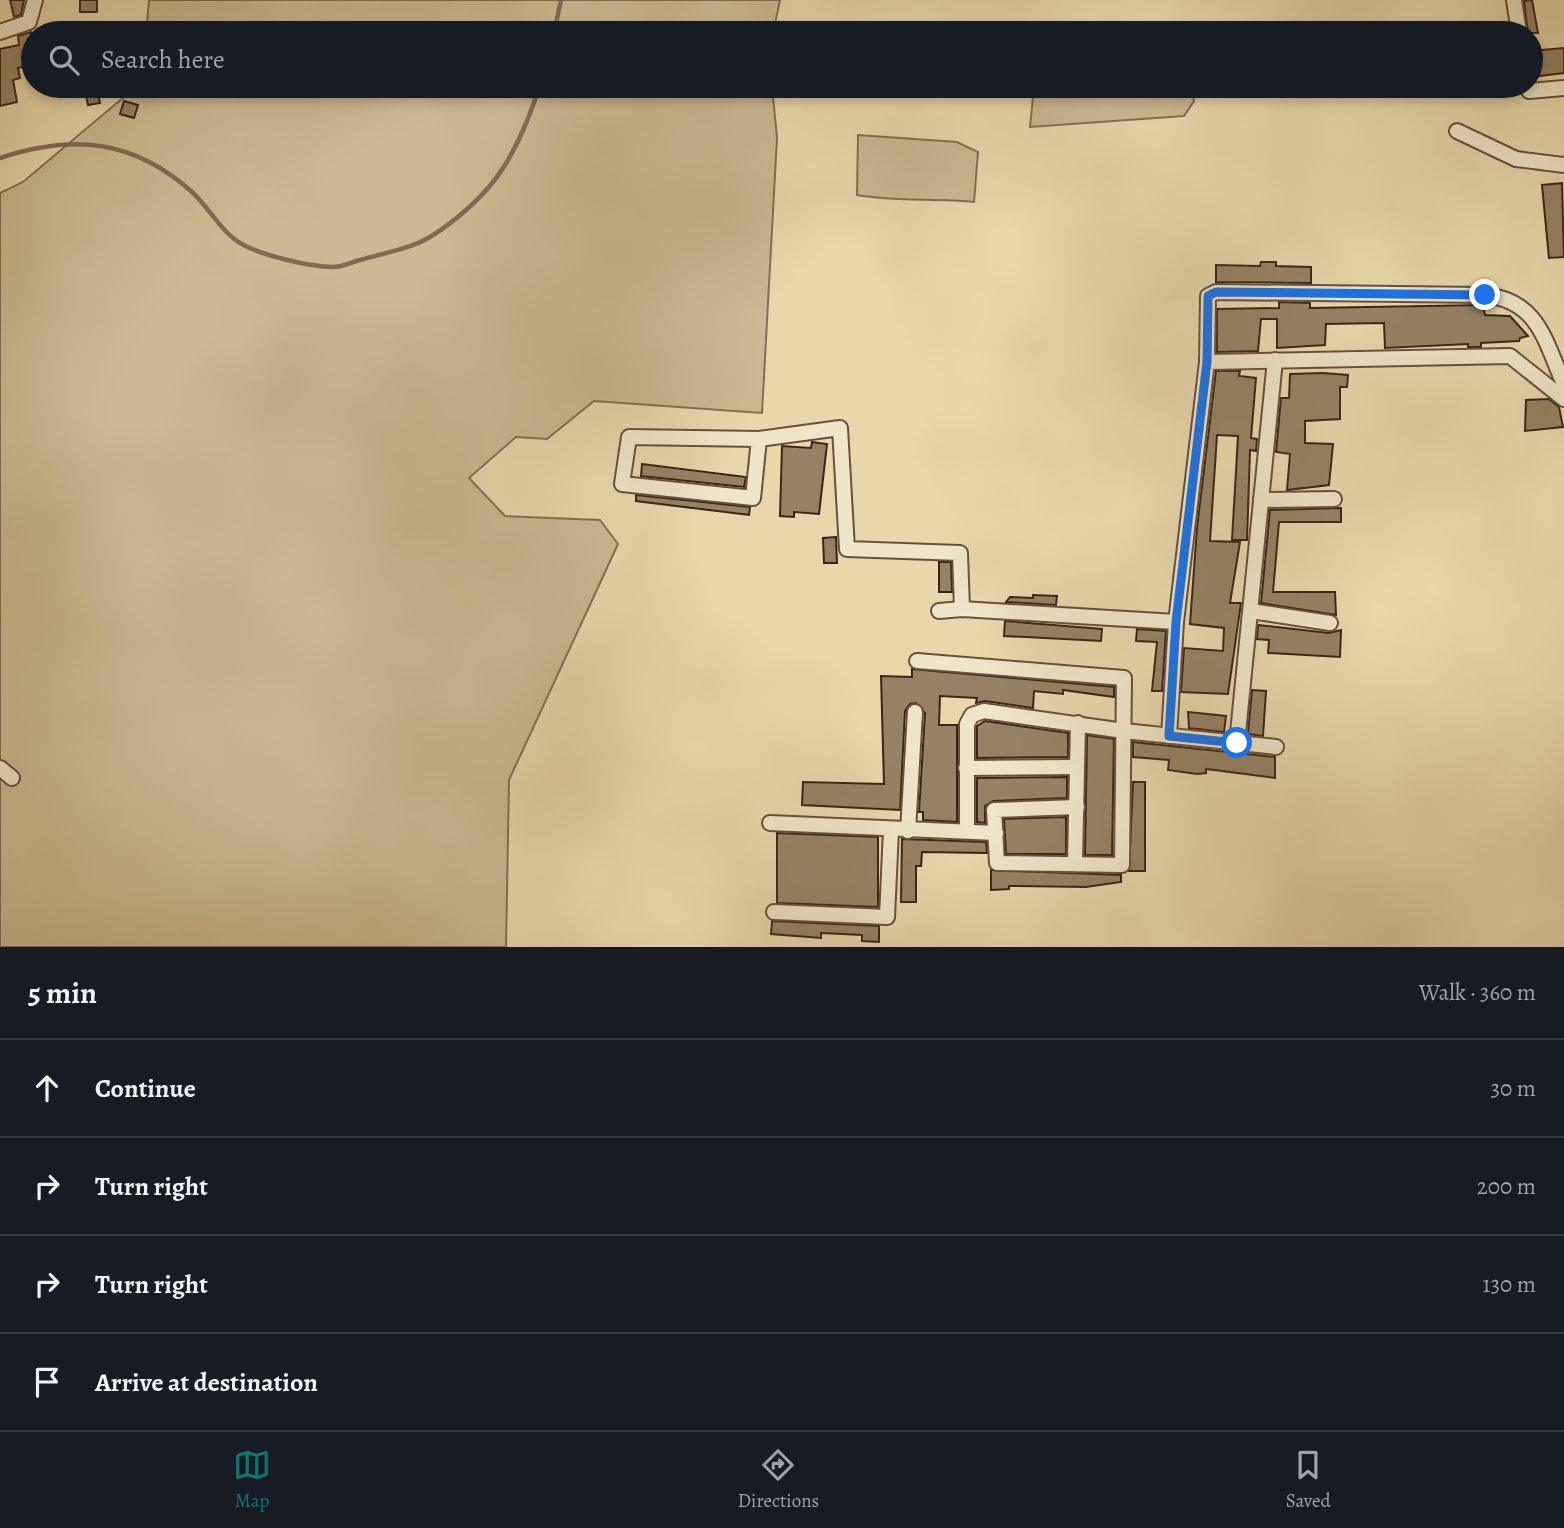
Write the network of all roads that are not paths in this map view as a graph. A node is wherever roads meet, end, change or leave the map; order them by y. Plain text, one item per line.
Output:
1 (35, 0) edge
2 (1514, 0) edge
3 (29, 21) edge
4 (1517, 21) edge
5 (21, 25) edge
6 (0, 32) edge
7 (1564, 88) edge
8 (1543, 90) edge
9 (1457, 131) dead end
10 (1564, 165) edge
11 (1275, 360) junction
12 (1207, 362) junction
13 (1564, 384) edge
14 (1564, 399) edge
15 (759, 439) junction
16 (1334, 499) dead end
17 (1261, 500) junction
18 (962, 609) junction
19 (939, 611) dead end
20 (1251, 611) junction
21 (1176, 622) junction
22 (1330, 623) dead end
23 (917, 661) dead end
24 (915, 712) dead end
25 (1078, 723) junction
26 (1124, 731) junction
27 (1169, 736) junction
28 (1237, 743) junction
29 (1276, 747) dead end
30 (1076, 767) junction
31 (0, 768) edge
32 (965, 768) junction
33 (12, 778) dead end
34 (1077, 807) junction
35 (770, 823) dead end
36 (891, 830) junction
37 (908, 831) junction
38 (967, 831) junction
39 (996, 833) junction
40 (1074, 862) junction
41 (774, 912) dead end

1 - 3 street
2 - 4 street
5 - 6 street
7 - 8 street
9 - 10 street
11 - 12 street
11 - 14 street
11 - 17 street
12 - 13 street
12 - 21 street
15 - 15 street
15 - 18 street
16 - 17 street
17 - 20 street
18 - 19 street
18 - 21 street
20 - 22 street
20 - 28 street
21 - 27 street
23 - 26 street
24 - 37 street
25 - 26 street
25 - 30 street
25 - 32 street
26 - 27 street
26 - 40 street
27 - 28 street
28 - 29 street
30 - 32 street
30 - 34 street
31 - 33 street
32 - 38 street
34 - 39 street
34 - 40 street
35 - 36 street
36 - 37 street
36 - 41 street
37 - 38 street
38 - 39 street
39 - 40 street

